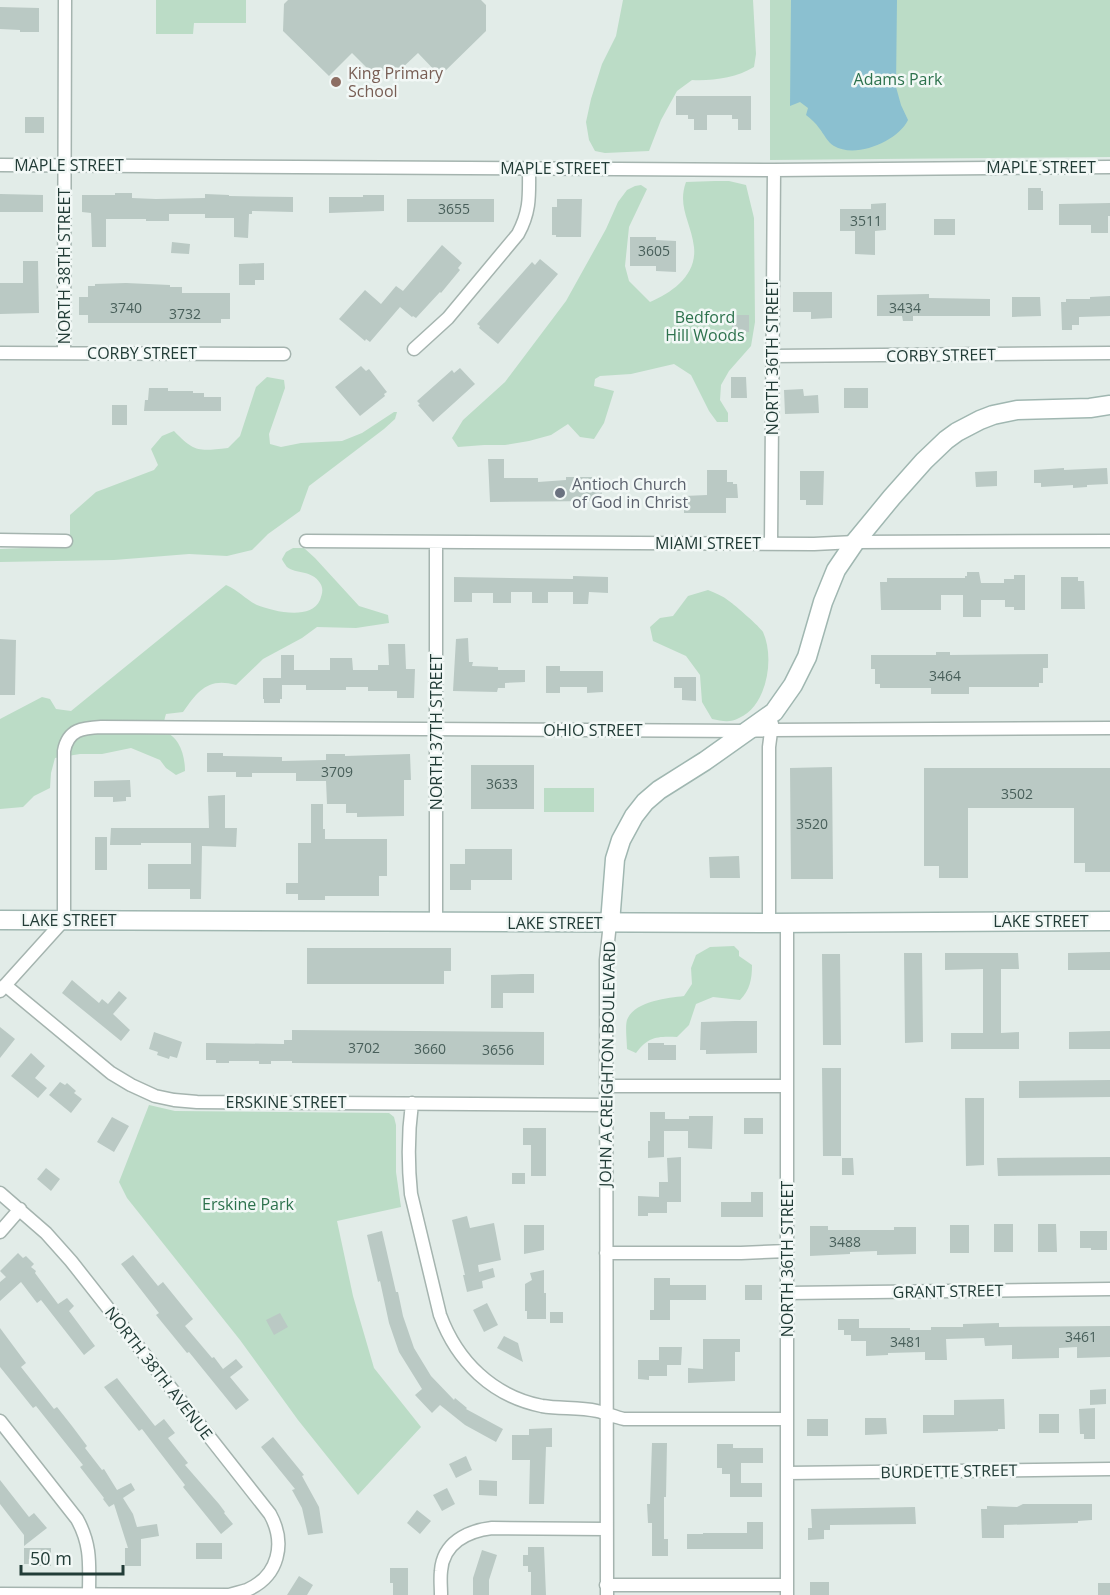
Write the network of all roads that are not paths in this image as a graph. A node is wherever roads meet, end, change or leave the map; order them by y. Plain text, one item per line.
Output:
1 (64, 0) edge
2 (0, 165) edge
3 (64, 165) junction
4 (1110, 167) edge
5 (528, 168) junction
6 (774, 170) junction
7 (414, 349) dead end
8 (0, 353) edge
9 (64, 353) junction
10 (1110, 353) edge
11 (284, 354) dead end
12 (772, 356) junction
13 (1110, 405) edge
14 (0, 540) edge
15 (66, 541) dead end
16 (306, 541) dead end
17 (1110, 541) edge
18 (436, 542) junction
19 (855, 542) junction
20 (771, 544) junction
21 (773, 721) junction
22 (1110, 728) edge
23 (436, 729) junction
24 (744, 731) junction
25 (0, 920) edge
26 (64, 920) junction
27 (1110, 921) edge
28 (436, 922) junction
29 (610, 923) junction
30 (778, 923) junction
31 (3, 988) edge
32 (606, 1086) junction
33 (787, 1086) junction
34 (412, 1103) junction
35 (606, 1105) junction
36 (0, 1193) edge
37 (20, 1209) junction
38 (0, 1232) edge
39 (787, 1251) junction
40 (606, 1252) junction
41 (1110, 1289) edge
42 (787, 1293) junction
43 (607, 1414) junction
44 (787, 1419) junction
45 (0, 1421) edge
46 (1110, 1469) edge
47 (787, 1473) junction
48 (606, 1529) junction
49 (606, 1590) edge
50 (787, 1590) edge
51 (0, 1594) edge
52 (89, 1594) edge
53 (441, 1595) edge

1 - 3 street, NORTH 38TH STREET
2 - 3 street, MAPLE STREET
3 - 5 street, MAPLE STREET
3 - 9 street, NORTH 38TH STREET
4 - 6 street, MAPLE STREET
5 - 6 street, MAPLE STREET
5 - 7 street
6 - 12 street, NORTH 36TH STREET
8 - 9 street, CORBY STREET
9 - 11 street, CORBY STREET
10 - 12 street, CORBY STREET
12 - 20 street, NORTH 36TH STREET
13 - 19 main road, JOHN A CREIGHTON BOULEVARD
14 - 15 street
16 - 18 street, MIAMI STREET
17 - 19 street, MIAMI STREET
18 - 20 street, MIAMI STREET
18 - 23 street, NORTH 37TH STREET
19 - 20 street, MIAMI STREET
19 - 21 main road, JOHN A CREIGHTON BOULEVARD
21 - 22 street
21 - 24 main road, JOHN A CREIGHTON BOULEVARD
21 - 30 street, NORTH 36TH STREET
23 - 24 street, OHIO STREET
23 - 26 street, OHIO STREET
23 - 28 street, NORTH 37TH STREET
24 - 29 main road, JOHN A CREIGHTON BOULEVARD
25 - 26 main road, LAKE STREET
26 - 28 main road, LAKE STREET
26 - 31 street
27 - 30 main road, LAKE STREET
28 - 29 main road, LAKE STREET
29 - 30 main road, LAKE STREET
29 - 32 street, JOHN A CREIGHTON BOULEVARD
30 - 33 street, NORTH 36TH STREET
31 - 34 street, ERSKINE STREET
32 - 33 street
32 - 35 street, JOHN A CREIGHTON BOULEVARD
33 - 39 street, NORTH 36TH STREET
34 - 35 street, ERSKINE STREET
34 - 43 street
35 - 40 street, JOHN A CREIGHTON BOULEVARD
36 - 37 street, NORTH 38TH AVENUE
37 - 38 street
37 - 52 street, NORTH 38TH AVENUE
39 - 40 street
39 - 42 street, NORTH 36TH STREET
40 - 43 street, JOHN A CREIGHTON BOULEVARD
41 - 42 street, GRANT STREET
42 - 44 street, NORTH 36TH STREET
43 - 44 street
43 - 48 street, JOHN A CREIGHTON BOULEVARD
44 - 47 street, NORTH 36TH STREET
45 - 52 street
46 - 47 street, BURDETTE STREET
47 - 50 street, NORTH 36TH STREET
48 - 49 street, JOHN A CREIGHTON BOULEVARD
48 - 53 street
49 - 50 street
51 - 52 street

